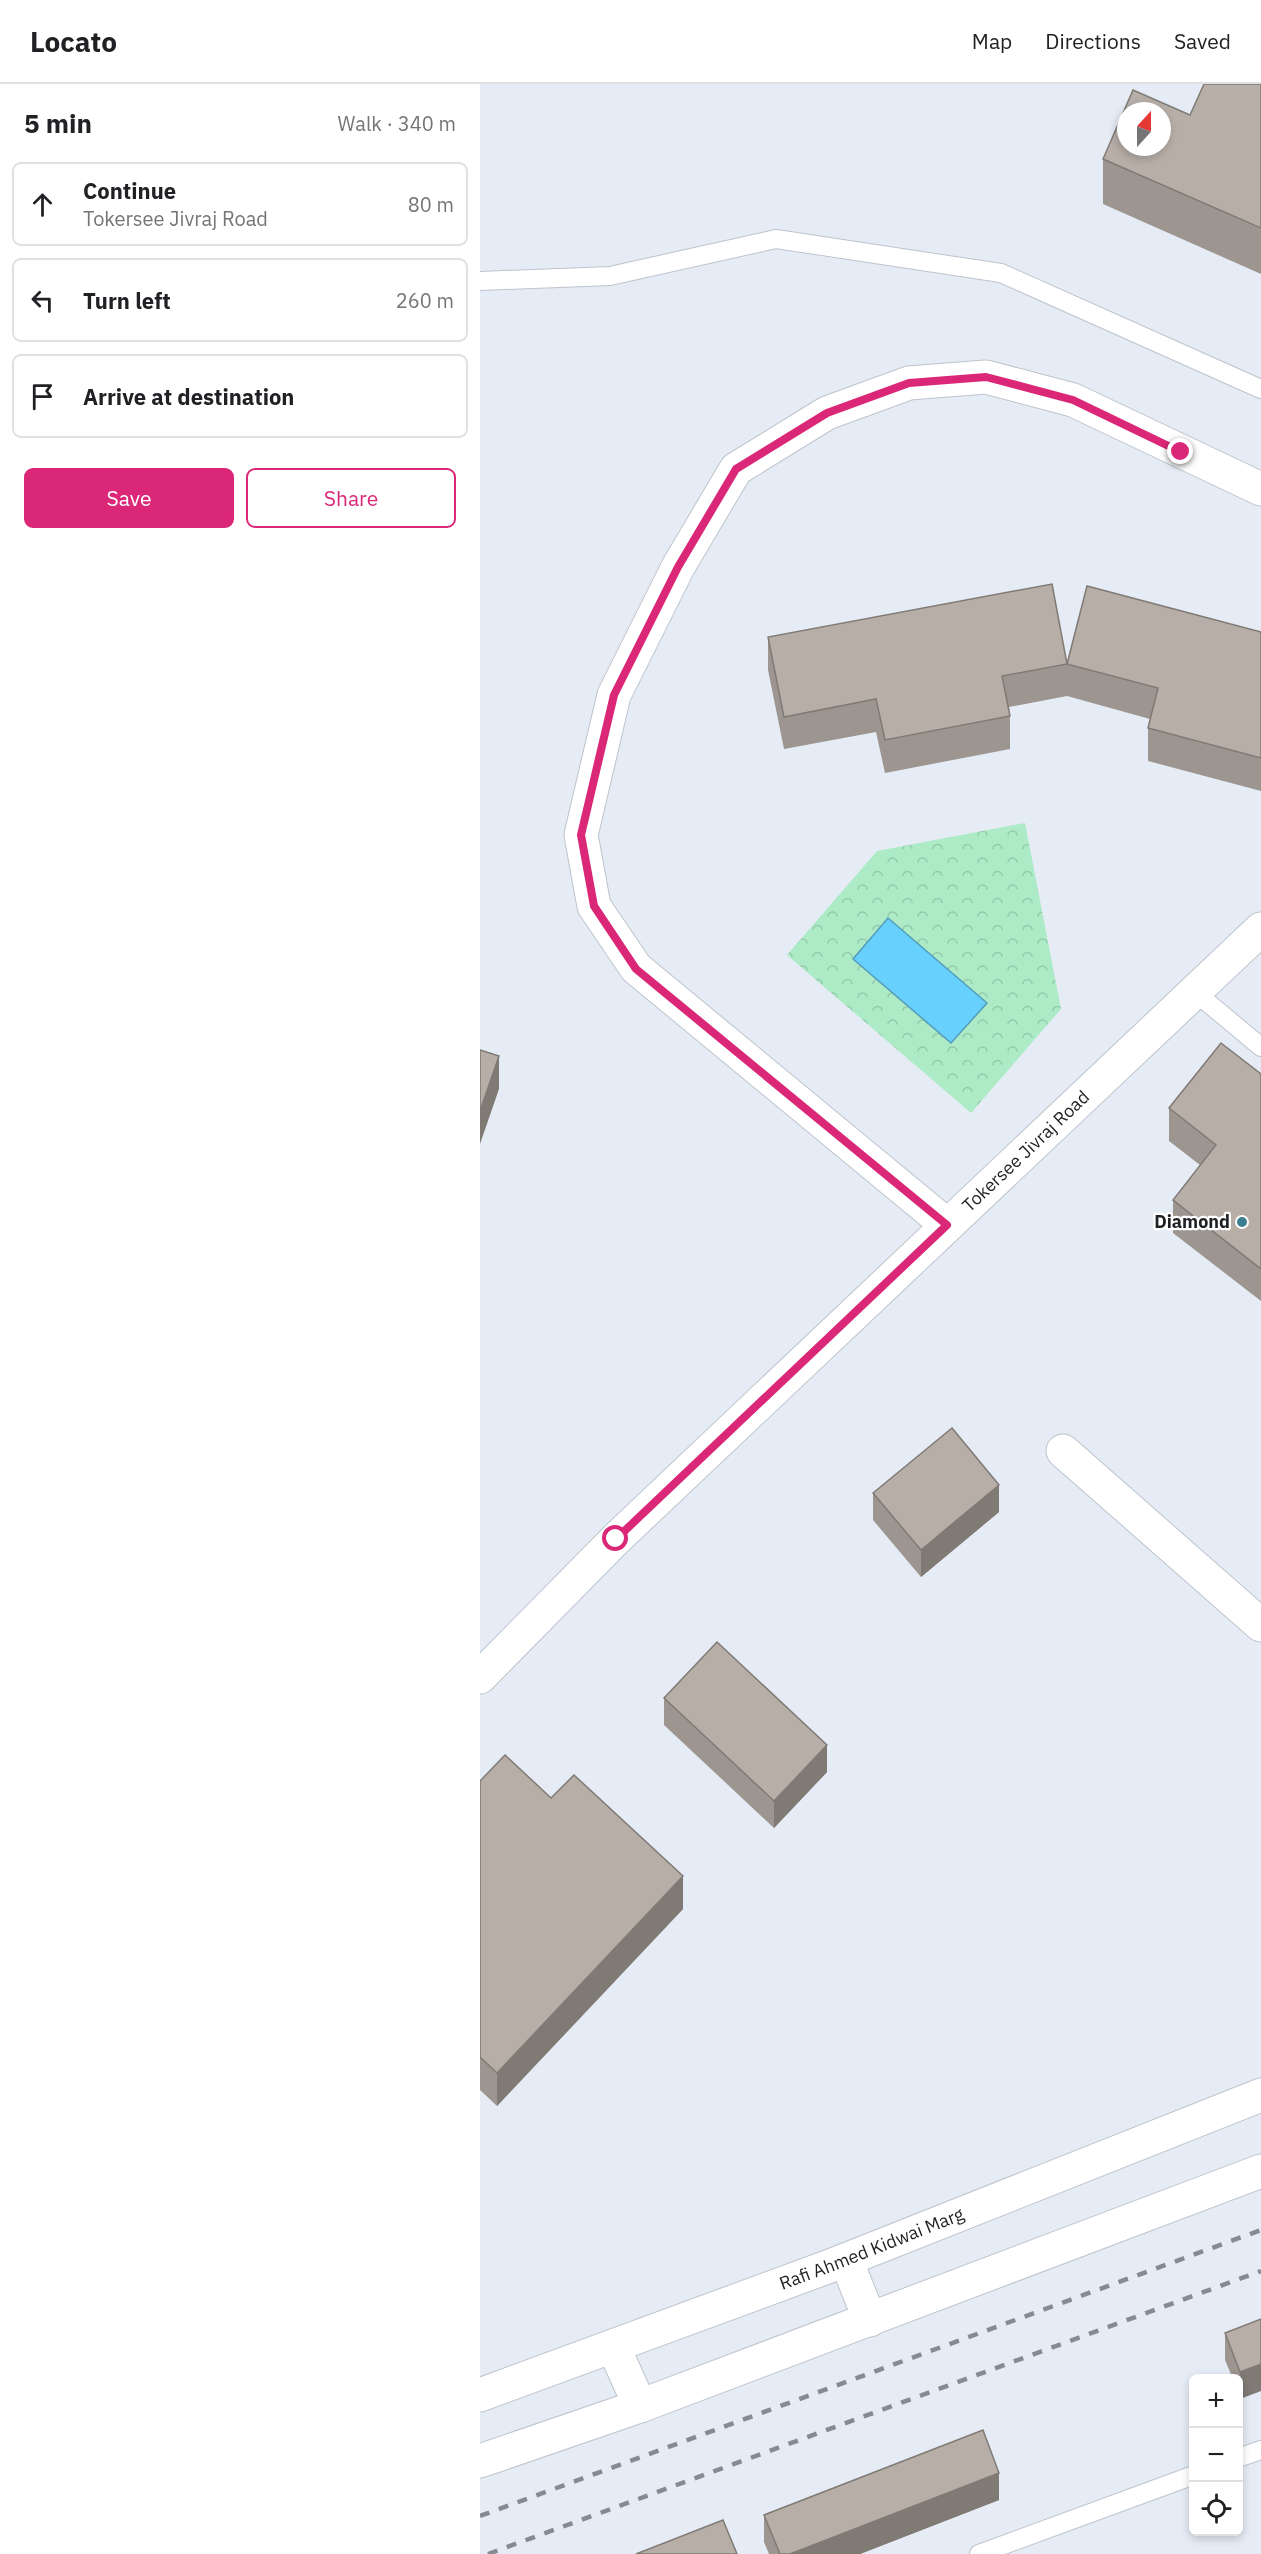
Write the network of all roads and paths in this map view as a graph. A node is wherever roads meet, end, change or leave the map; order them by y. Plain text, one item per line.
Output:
1 (480, 281) edge
2 (1261, 390) edge
3 (1261, 489) edge
4 (1261, 929) edge
5 (1195, 992) junction
6 (1261, 1047) edge
7 (947, 1225) junction
8 (1063, 1450) dead end
9 (1261, 1625) edge
10 (480, 1677) edge
11 (1261, 2095) edge
12 (1261, 2171) edge
13 (846, 2260) junction
14 (870, 2320) junction
15 (614, 2346) junction
16 (480, 2395) edge
17 (640, 2406) junction
18 (1261, 2450) edge
19 (1243, 2457) edge
20 (480, 2461) edge
21 (1189, 2477) edge
22 (979, 2554) edge

1 - 2 lane
3 - 7 street
4 - 5 street, Tokersee Jivraj Road
5 - 6 lane
5 - 7 street, Tokersee Jivraj Road
7 - 10 street, Tokersee Jivraj Road
8 - 9 street
11 - 13 street, Rafi Ahmed Kidwai Marg
12 - 14 street
13 - 14 street
13 - 15 street, Rafi Ahmed Kidwai Marg
14 - 17 street
15 - 16 street, Rafi Ahmed Kidwai Marg
15 - 17 street
17 - 20 street
18 - 19 lane
21 - 22 lane

